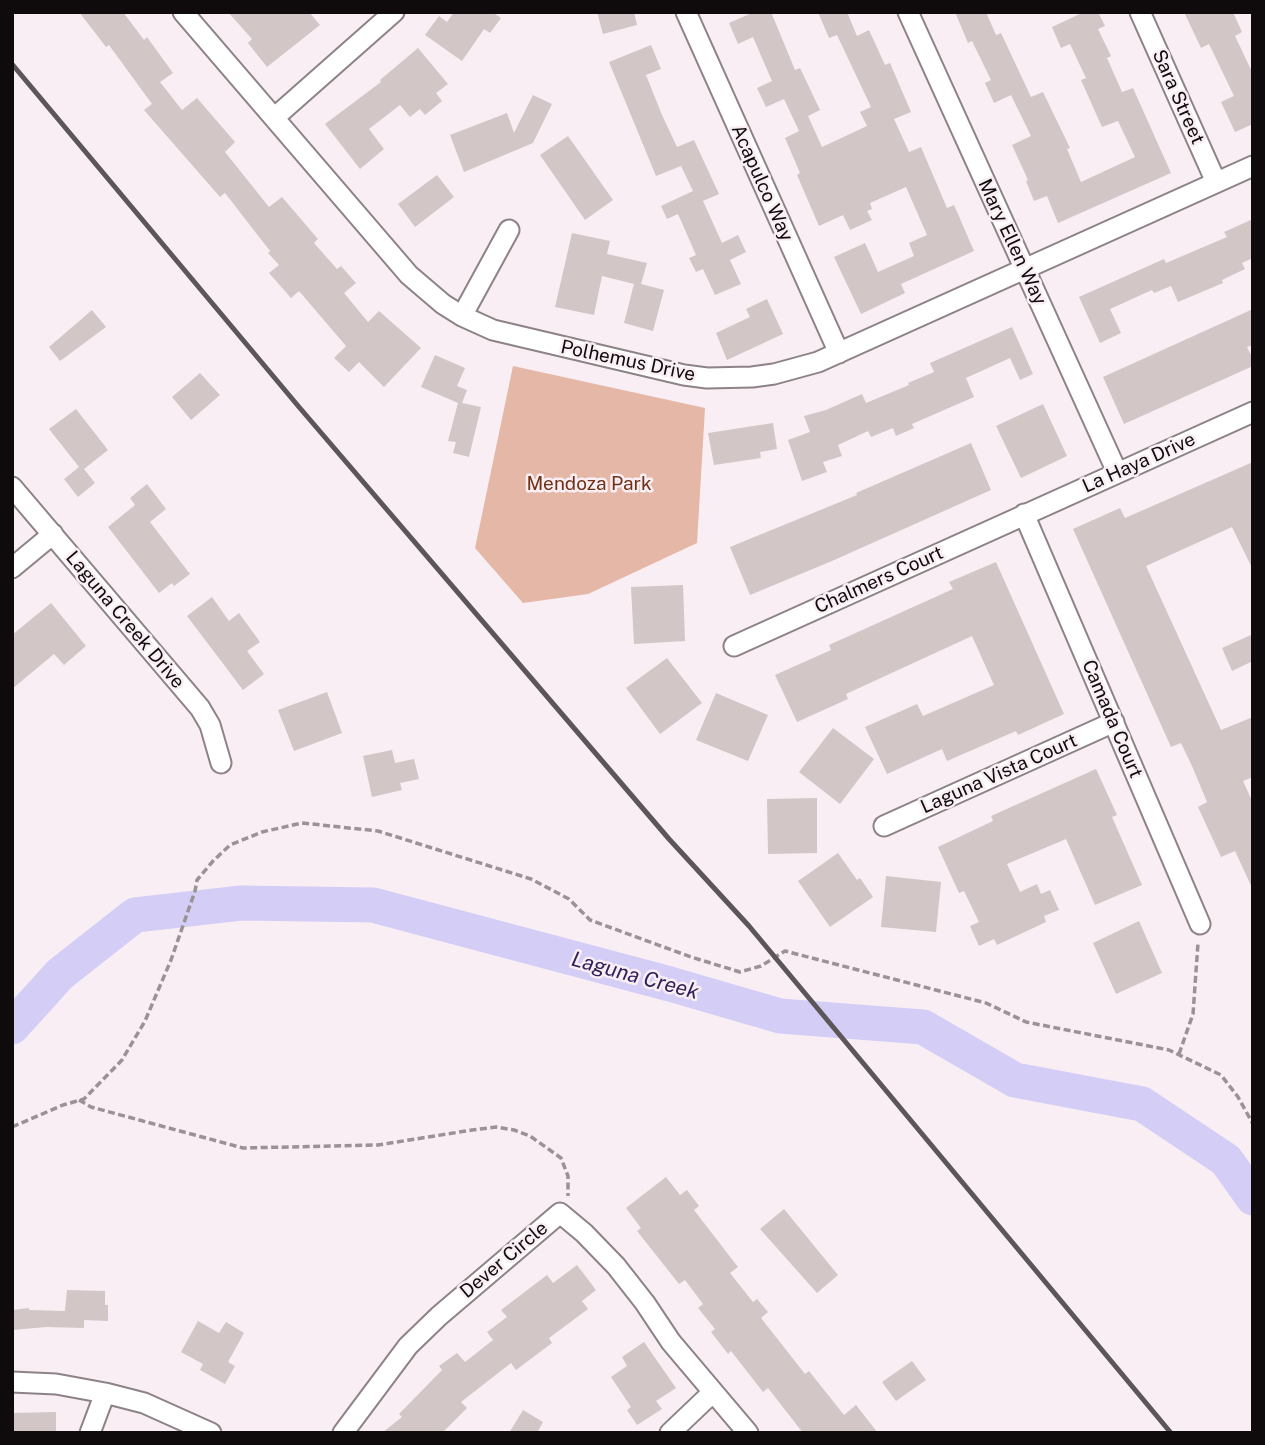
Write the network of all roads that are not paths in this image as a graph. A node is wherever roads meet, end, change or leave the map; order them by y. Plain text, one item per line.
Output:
1 (183, 12) edge
2 (394, 12) edge
3 (686, 12) edge
4 (908, 12) edge
5 (1140, 12) edge
6 (274, 118) junction
7 (1253, 166) edge
8 (1216, 182) junction
9 (509, 230) dead end
10 (1024, 268) junction
11 (462, 316) junction
12 (839, 353) junction
13 (1253, 412) edge
14 (1117, 472) junction
15 (12, 487) edge
16 (1024, 514) junction
17 (52, 534) junction
18 (12, 568) edge
19 (734, 646) dead end
20 (1114, 722) junction
21 (221, 763) dead end
22 (884, 826) dead end
23 (1200, 923) dead end
24 (12, 1382) edge
25 (105, 1393) junction
26 (712, 1393) junction
27 (90, 1433) edge
28 (211, 1433) edge
29 (343, 1433) edge
30 (670, 1433) edge
31 (748, 1433) edge

1 - 6 street, Polhemus Drive
2 - 6 street
3 - 12 street, Acapulco Way
4 - 10 street, Mary Ellen Way
5 - 8 street, Sara Street
6 - 11 street, Polhemus Drive
7 - 8 street, Polhemus Drive
8 - 10 street, Polhemus Drive
9 - 11 street
10 - 12 street, Polhemus Drive
10 - 14 street, Mary Ellen Way
11 - 12 street, Polhemus Drive
13 - 14 street, La Haya Drive
14 - 16 street, La Haya Drive
15 - 17 street, Laguna Creek Drive
16 - 19 street, Chalmers Court
16 - 20 street, Camada Court
17 - 18 street
17 - 21 street, Laguna Creek Drive
20 - 22 street, Laguna Vista Court
20 - 23 street, Camada Court
24 - 25 street
25 - 27 street
25 - 28 street
26 - 29 street, Dever Circle
26 - 30 street
26 - 31 street, Dever Circle

